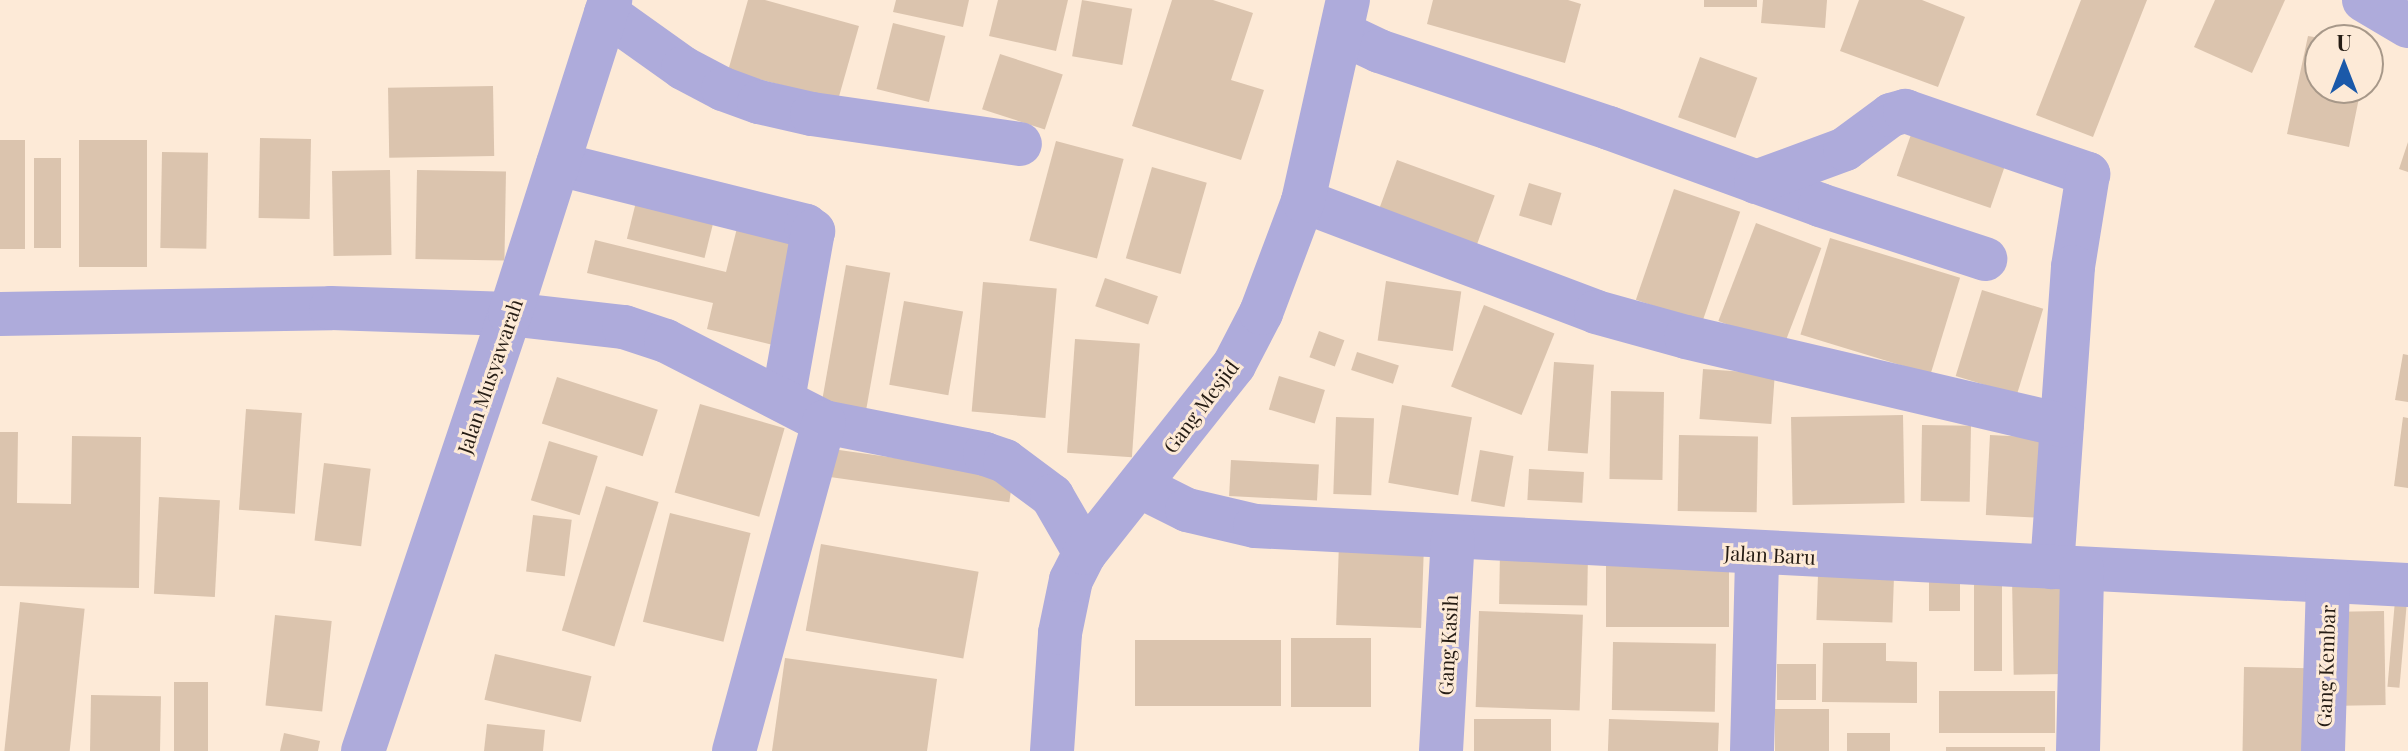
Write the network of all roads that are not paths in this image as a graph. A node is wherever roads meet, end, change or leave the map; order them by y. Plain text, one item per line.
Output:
1 (2364, 0) edge
2 (608, 6) edge
3 (1344, 17) edge
4 (2408, 26) edge
5 (1020, 144) dead end
6 (558, 164) junction
7 (1756, 182) junction
8 (1303, 201) junction
9 (1985, 259) dead end
10 (0, 314) edge
11 (510, 314) junction
12 (783, 400) junction
13 (824, 422) junction
14 (2062, 425) junction
15 (1139, 486) junction
16 (1453, 539) junction
17 (1085, 553) junction
18 (1757, 554) junction
19 (2067, 568) junction
20 (2328, 581) junction
21 (2408, 585) edge
22 (363, 751) edge
23 (734, 751) edge
24 (1052, 751) edge
25 (1441, 751) edge
26 (1752, 751) edge
27 (2078, 751) edge
28 (2323, 751) edge

1 - 4 street
2 - 5 street
2 - 6 street, Jalan Musyawarah
3 - 7 street
3 - 8 street, Gang Mesjid
6 - 11 street, Jalan Musyawarah
6 - 12 street
7 - 9 street
7 - 14 street
8 - 14 street
8 - 15 street, Gang Mesjid
10 - 11 street
11 - 12 street
11 - 22 street, Jalan Musyawarah
12 - 13 street
13 - 17 street
13 - 23 street
14 - 19 street
15 - 16 street, Jalan Baru
15 - 17 street, Gang Mesjid
16 - 18 street, Jalan Baru
16 - 25 street, Gang Kasih
17 - 24 street, Gang Mesjid
18 - 19 street, Jalan Baru
18 - 26 street
19 - 20 street, Jalan Baru
19 - 27 street
20 - 21 street, Jalan Baru
20 - 28 street, Gang Kembar

